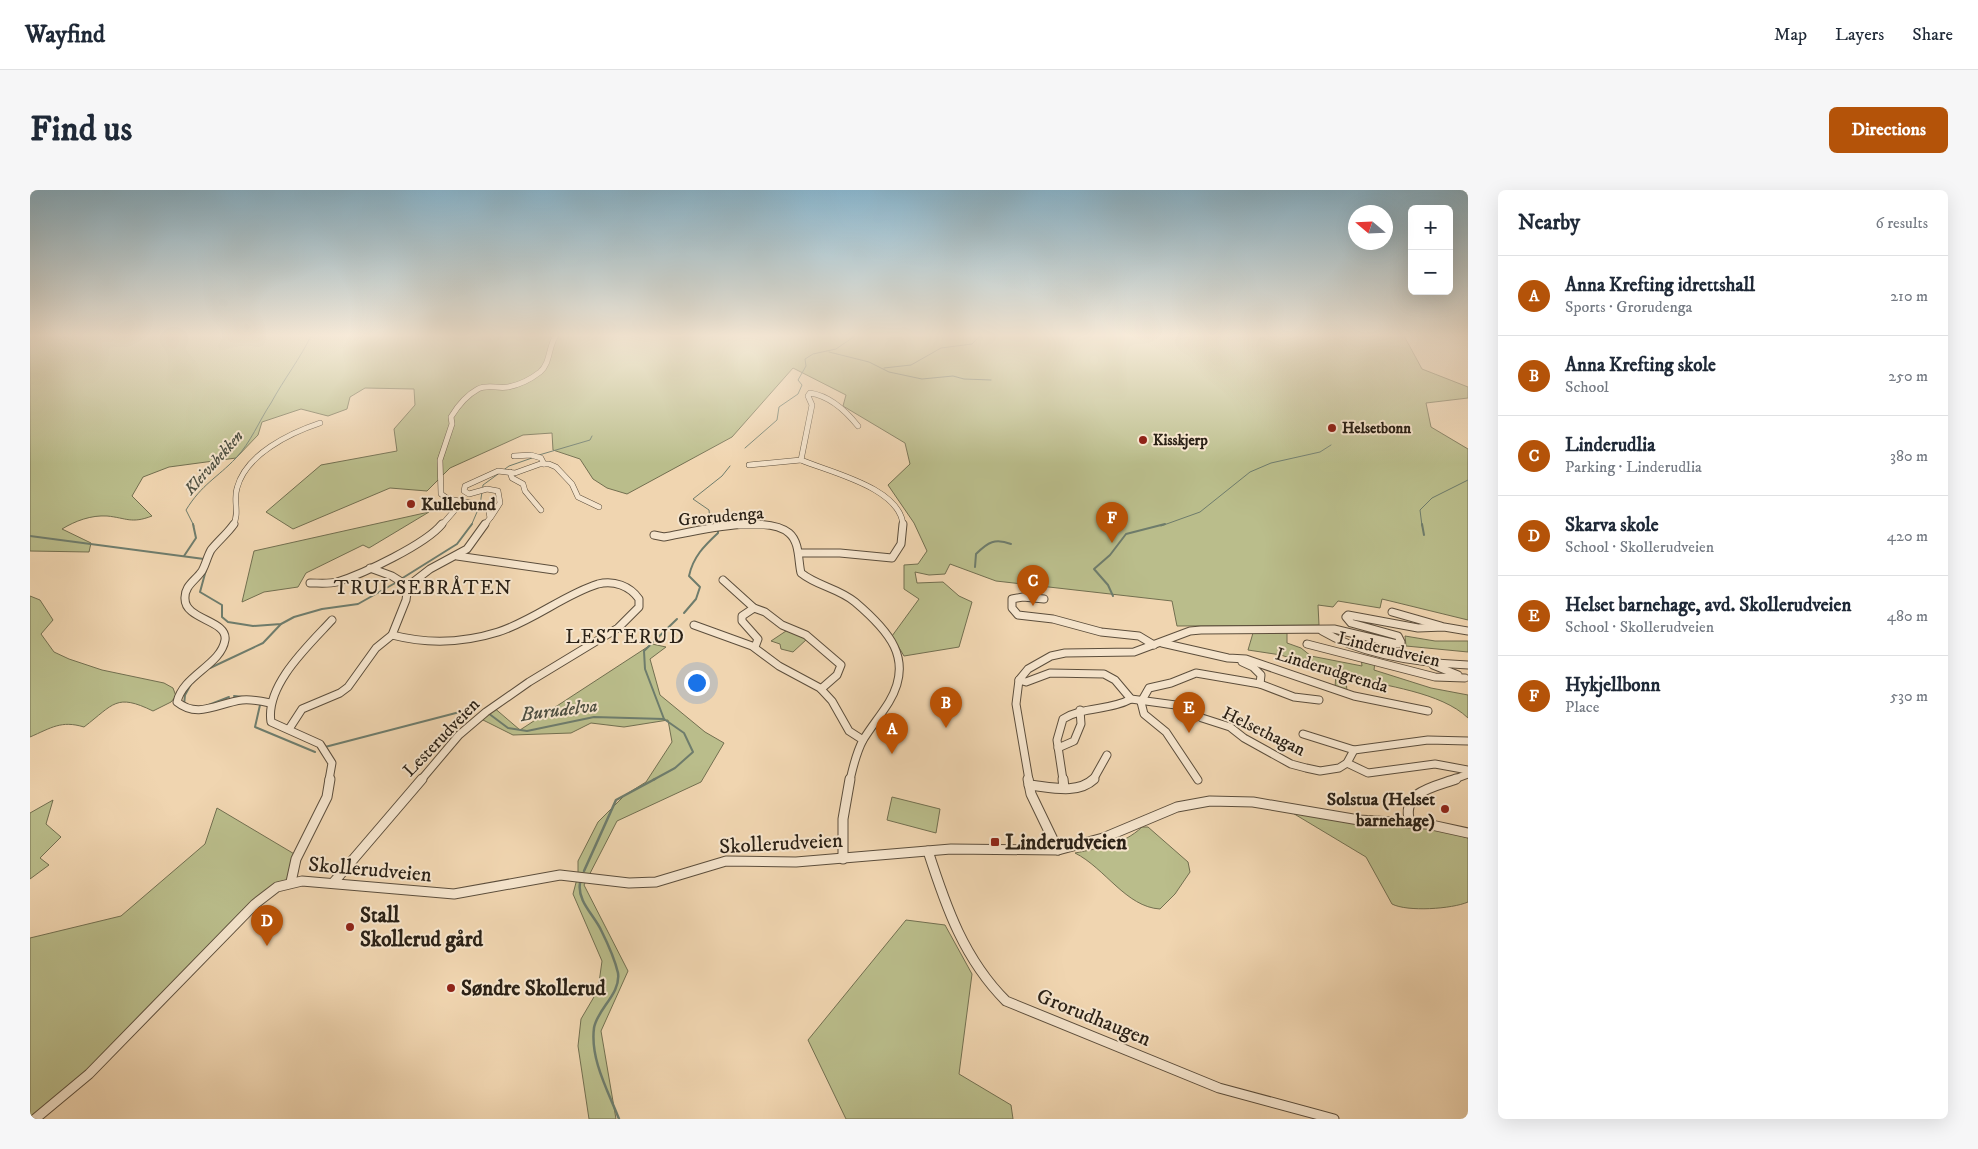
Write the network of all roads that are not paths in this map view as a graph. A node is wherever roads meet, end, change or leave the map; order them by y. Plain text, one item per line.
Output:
1 (529, 377) edge
2 (320, 424) dead end
3 (858, 426) dead end
4 (514, 456) dead end
5 (801, 460) junction
6 (544, 464) junction
7 (749, 465) dead end
8 (510, 472) junction
9 (599, 507) dead end
10 (454, 510) dead end
11 (541, 510) dead end
12 (490, 518) junction
13 (654, 535) dead end
14 (799, 553) junction
15 (457, 556) junction
16 (370, 568) junction
17 (554, 570) dead end
18 (723, 580) dead end
19 (310, 583) dead end
20 (408, 586) junction
21 (1044, 599) dead end
22 (754, 608) junction
23 (1392, 612) dead end
24 (332, 620) dead end
25 (694, 624) dead end
26 (1444, 626) junction
27 (1468, 630) edge
28 (1322, 631) junction
29 (392, 635) junction
30 (1162, 643) junction
31 (1307, 644) dead end
32 (1154, 645) junction
33 (755, 647) junction
34 (1228, 658) junction
35 (1428, 664) junction
36 (1468, 665) edge
37 (1466, 679) edge
38 (1019, 680) junction
39 (1260, 684) junction
40 (821, 689) junction
41 (1131, 699) junction
42 (1319, 700) dead end
43 (264, 702) junction
44 (1141, 702) junction
45 (1080, 710) junction
46 (1428, 711) dead end
47 (289, 729) junction
48 (1303, 734) dead end
49 (863, 740) junction
50 (1468, 741) edge
51 (1058, 748) junction
52 (1354, 750) junction
53 (1107, 754) dead end
54 (1347, 764) junction
55 (1468, 772) edge
56 (1198, 780) dead end
57 (1029, 785) junction
58 (1064, 788) junction
59 (1410, 822) junction
60 (1468, 833) edge
61 (1058, 850) junction
62 (928, 852) junction
63 (844, 859) junction
64 (291, 882) junction
65 (333, 883) junction
66 (34, 1119) edge
67 (1333, 1119) edge

1 - 12 street
2 - 43 street
3 - 5 street
4 - 6 street
5 - 7 street
5 - 14 street
6 - 8 street
6 - 9 street
8 - 11 street
8 - 12 street
10 - 16 street
12 - 15 street
13 - 14 street, Grorudenga
14 - 49 street, Grorudenga
15 - 17 street
15 - 20 street
16 - 19 street
16 - 20 street
18 - 22 street
20 - 29 street
21 - 32 street
22 - 33 street
22 - 40 street
23 - 26 street, Linderudveien
24 - 43 street
25 - 33 street
26 - 27 street, Linderudveien
26 - 28 street, Linderudveien
28 - 30 street, Linderudveien
28 - 35 street, Linderudveien
29 - 47 street
29 - 65 street, Lesterudveien
30 - 32 street, Linderudveien
30 - 34 street, Linderudgrenda
31 - 37 street, Linderudveien
32 - 38 street, Linderudveien
33 - 40 street
34 - 39 street, Linderudgrenda
34 - 46 street, Linderudgrenda
35 - 36 street, Linderudveien
35 - 37 street, Linderudveien
38 - 41 street
38 - 57 street
39 - 42 street, Linderudgrenda
39 - 44 street, Linderudgrenda
40 - 49 street
41 - 44 street
41 - 45 street
43 - 47 street
44 - 54 street, Helsethagan
44 - 56 street
45 - 51 street
45 - 51 street
47 - 64 street
48 - 52 street, Helsethagan
49 - 63 street, Grorudenga
50 - 52 street, Helsethagan
51 - 58 street
52 - 54 street
53 - 58 street
54 - 55 street
55 - 59 street
57 - 58 street
57 - 61 street
59 - 60 street, Skollerudveien
59 - 61 street, Skollerudveien
61 - 62 street, Skollerudveien
62 - 63 street, Skollerudveien
62 - 67 street, Grorudhaugen
63 - 65 street, Skollerudveien
64 - 65 street, Skollerudveien
64 - 66 street, Skollerudveien

